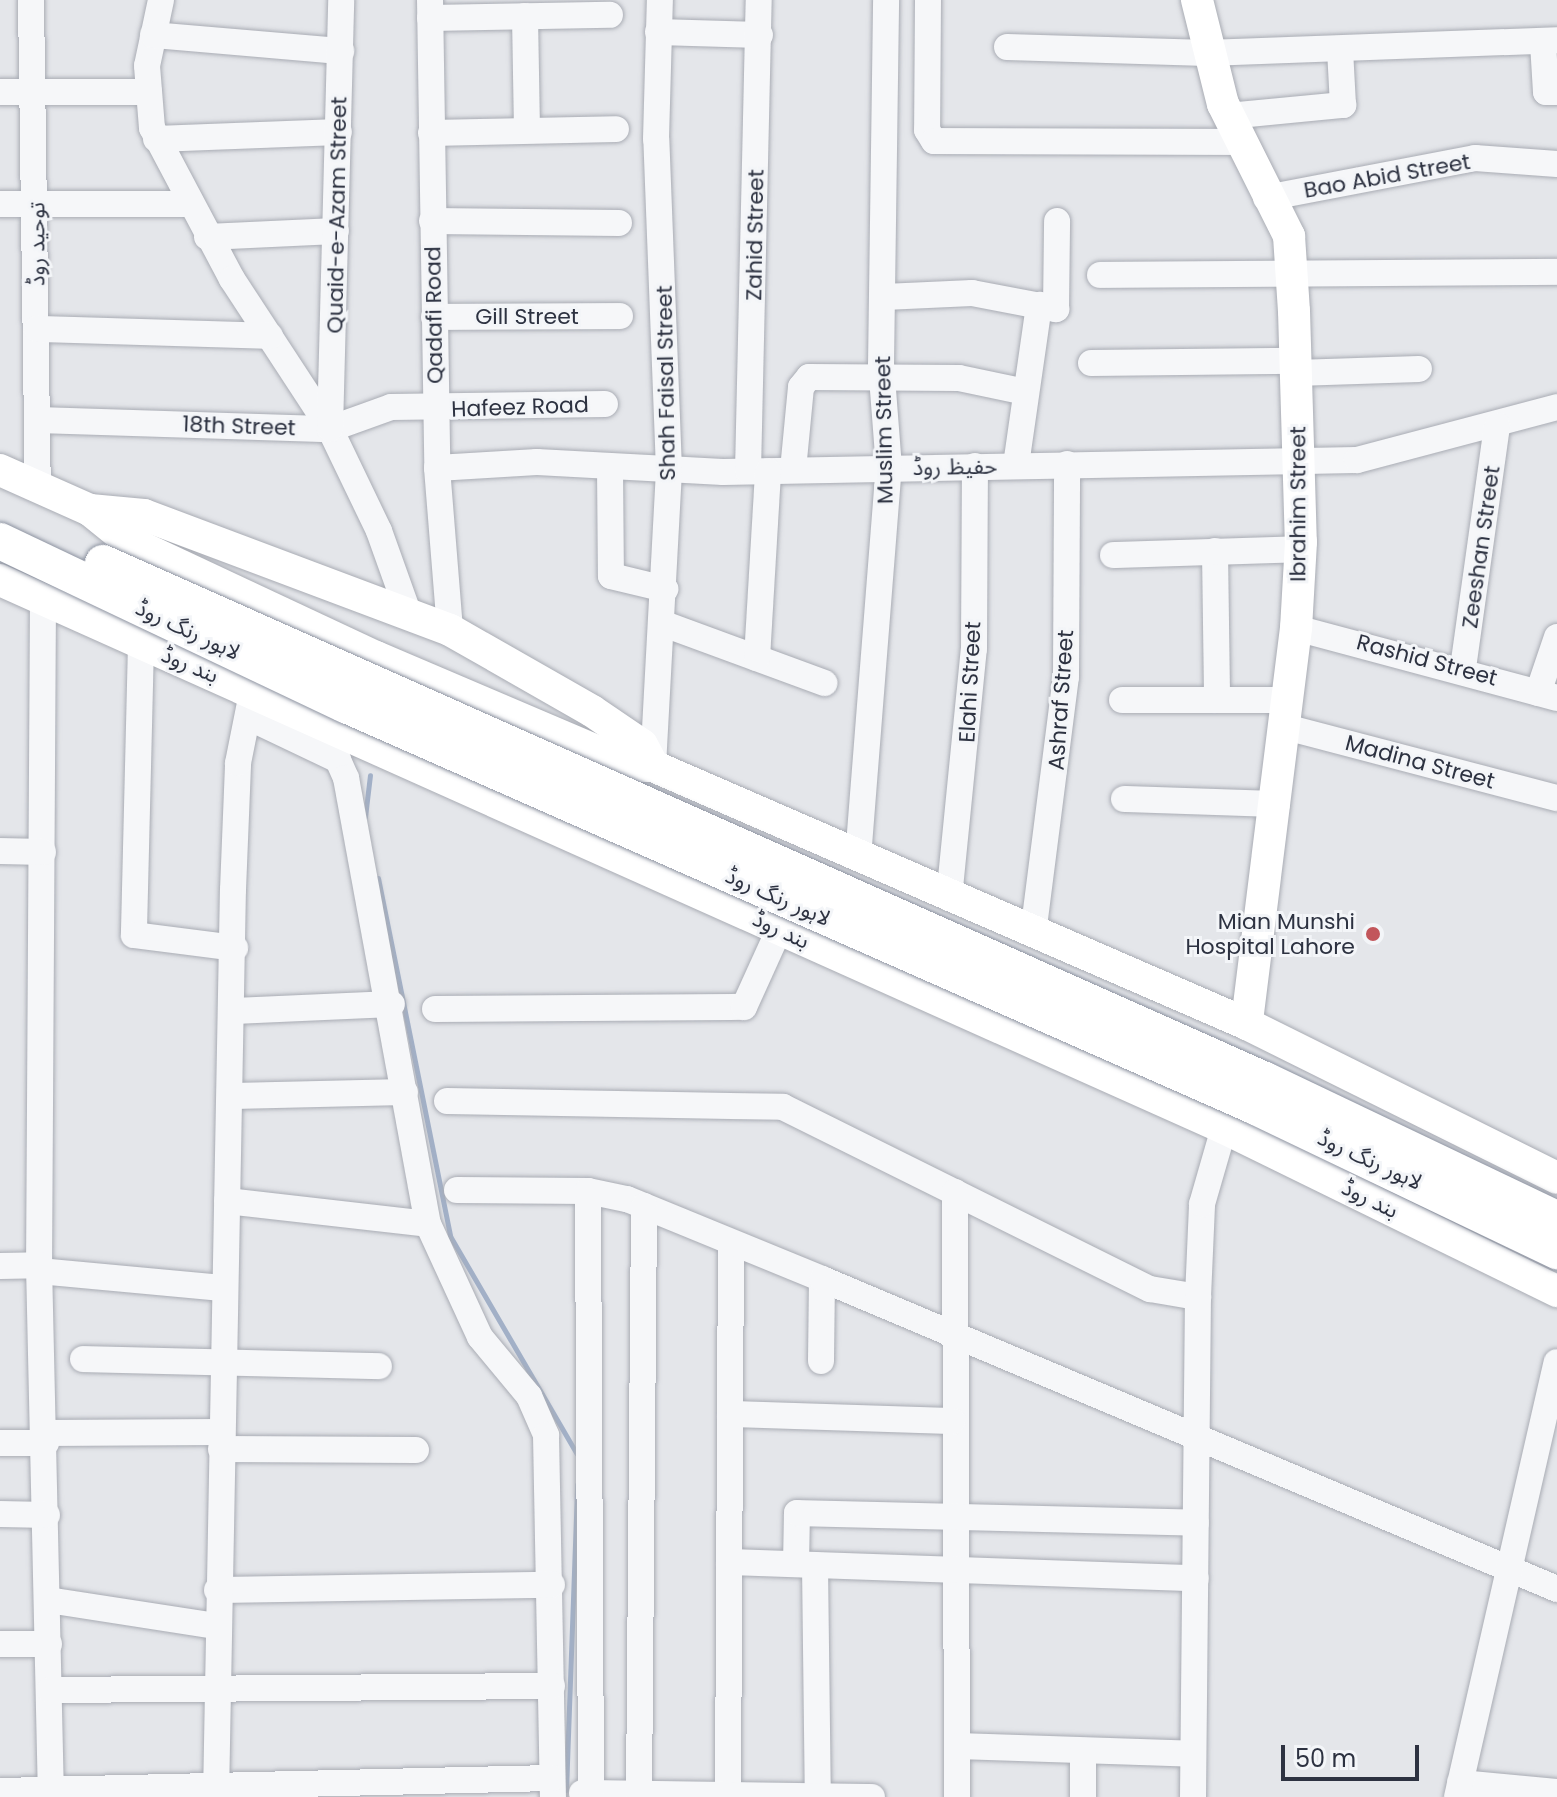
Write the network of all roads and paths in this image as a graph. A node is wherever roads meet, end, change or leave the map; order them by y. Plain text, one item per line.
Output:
1 (31, 0) edge
2 (161, 0) edge
3 (341, 0) edge
4 (660, 0) edge
5 (759, 0) edge
6 (886, 0) edge
7 (928, 0) edge
8 (1197, 0) edge
9 (430, 9) edge
10 (610, 15) dead end
11 (525, 16) junction
12 (658, 32) junction
13 (153, 35) junction
14 (760, 35) junction
15 (1550, 41) edge
16 (1007, 47) dead end
17 (1340, 50) junction
18 (341, 51) junction
19 (1207, 53) junction
20 (0, 92) edge
21 (36, 92) junction
22 (149, 92) junction
23 (1557, 92) edge
24 (616, 129) dead end
25 (1234, 129) junction
26 (527, 130) junction
27 (339, 132) junction
28 (431, 133) junction
29 (156, 139) junction
30 (1557, 164) edge
31 (1266, 198) junction
32 (36, 203) junction
33 (0, 204) edge
34 (188, 204) junction
35 (432, 221) junction
36 (1057, 221) dead end
37 (619, 223) dead end
38 (336, 231) junction
39 (207, 237) junction
40 (1291, 272) junction
41 (1557, 272) edge
42 (1100, 275) dead end
43 (884, 297) junction
44 (1039, 305) junction
45 (620, 316) dead end
46 (434, 317) junction
47 (37, 329) junction
48 (270, 336) junction
49 (1091, 363) dead end
50 (1296, 367) junction
51 (1419, 369) dead end
52 (882, 376) junction
53 (1026, 392) junction
54 (605, 404) dead end
55 (1557, 407) edge
56 (436, 409) junction
57 (38, 420) junction
58 (1497, 425) junction
59 (330, 429) junction
60 (1300, 463) junction
61 (1067, 464) junction
62 (1016, 465) junction
63 (975, 466) junction
64 (437, 468) junction
65 (610, 468) junction
66 (889, 468) junction
67 (0, 470) edge
68 (669, 470) junction
69 (770, 471) junction
70 (38, 488) junction
71 (90, 510) junction
72 (0, 515) edge
73 (0, 541) edge
74 (1301, 549) junction
75 (1215, 551) junction
76 (1113, 555) dead end
77 (0, 580) edge
78 (665, 589) junction
79 (43, 600) junction
80 (409, 615) junction
81 (664, 624) junction
82 (1296, 628) junction
83 (450, 630) junction
84 (1557, 637) edge
85 (141, 644) junction
86 (757, 658) junction
87 (1463, 668) junction
88 (824, 683) dead end
89 (1547, 696) edge
90 (1122, 700) dead end
91 (1217, 700) junction
92 (250, 704) junction
93 (1284, 713) junction
94 (653, 766) junction
95 (722, 797) junction
96 (1557, 798) edge
97 (1124, 799) dead end
98 (1277, 804) junction
99 (0, 851) edge
100 (43, 852) junction
101 (858, 858) junction
102 (682, 884) junction
103 (949, 898) junction
104 (779, 930) junction
105 (1033, 934) junction
106 (235, 948) junction
107 (392, 1004) junction
108 (435, 1009) dead end
109 (234, 1011) junction
110 (1247, 1024) junction
111 (405, 1092) junction
112 (233, 1096) junction
113 (447, 1101) dead end
114 (1224, 1128) junction
115 (1557, 1178) edge
116 (457, 1190) dead end
117 (588, 1191) junction
118 (955, 1192) junction
119 (227, 1201) junction
120 (644, 1206) junction
121 (1557, 1219) edge
122 (428, 1224) junction
123 (731, 1246) junction
124 (1557, 1251) edge
125 (0, 1266) edge
126 (39, 1268) junction
127 (822, 1279) junction
128 (222, 1288) junction
129 (1557, 1291) edge
130 (1198, 1297) junction
131 (952, 1335) junction
132 (83, 1359) dead end
133 (220, 1360) junction
134 (821, 1361) dead end
135 (1557, 1362) edge
136 (379, 1366) dead end
137 (730, 1414) junction
138 (953, 1421) junction
139 (46, 1438) junction
140 (1192, 1438) junction
141 (220, 1441) junction
142 (0, 1443) edge
143 (416, 1450) dead end
144 (0, 1514) edge
145 (47, 1515) junction
146 (954, 1519) junction
147 (1196, 1523) junction
148 (729, 1562) junction
149 (806, 1565) junction
150 (1504, 1568) junction
151 (954, 1574) junction
152 (1196, 1578) junction
153 (552, 1585) junction
154 (1557, 1589) edge
155 (217, 1590) junction
156 (48, 1600) junction
157 (215, 1626) junction
158 (0, 1644) edge
159 (49, 1644) junction
160 (552, 1686) junction
161 (215, 1688) junction
162 (50, 1690) junction
163 (958, 1746) junction
164 (1083, 1753) junction
165 (1193, 1754) junction
166 (552, 1788) edge
167 (1458, 1790) edge
168 (0, 1791) edge
169 (216, 1791) edge
170 (728, 1792) junction
171 (1557, 1792) edge
172 (51, 1794) edge
173 (639, 1795) junction
174 (768, 1795) edge
175 (818, 1795) junction
176 (872, 1797) edge
177 (957, 1797) edge
178 (1083, 1797) edge
179 (1193, 1797) edge

1 - 21 street, توحید روڈ
2 - 13 street
3 - 18 street, Quaid-e-Azam Street
4 - 12 street, Shah Faisal Street
5 - 14 street, Zahid Street
6 - 43 street, Muslim Street
7 - 25 street
8 - 19 main road, Ibrahim Street
9 - 11 street
9 - 28 street, Qadafi Road
10 - 11 street
11 - 26 street
12 - 14 street
12 - 68 street, Shah Faisal Street
13 - 18 street
13 - 22 street
14 - 69 street, Zahid Street
15 - 17 street
15 - 23 street
16 - 19 street
17 - 19 street
17 - 25 street
18 - 27 street, Quaid-e-Azam Street
19 - 25 main road, Ibrahim Street
20 - 21 street
21 - 22 street
21 - 32 street, توحید روڈ
22 - 29 street
24 - 26 street
25 - 31 main road, Ibrahim Street
26 - 28 street
27 - 29 street
27 - 38 street, Quaid-e-Azam Street
28 - 35 street, Qadafi Road
29 - 34 street
30 - 31 street, Bao Abid Street
31 - 40 main road, Ibrahim Street
32 - 33 street
32 - 34 street
32 - 47 street, توحید روڈ
34 - 39 street
35 - 37 street
35 - 46 street, Qadafi Road
36 - 44 street
38 - 39 street
38 - 59 street, Quaid-e-Azam Street
39 - 48 street
40 - 41 street
40 - 42 street
40 - 50 main road, Ibrahim Street
43 - 44 street
43 - 52 street, Muslim Street
44 - 53 street
45 - 46 street, Gill Street
46 - 56 street, Qadafi Road
47 - 48 street
47 - 57 street, توحید روڈ
48 - 59 street
49 - 50 street
50 - 51 street
50 - 60 main road, Ibrahim Street
52 - 53 street
52 - 66 street, Muslim Street
52 - 69 street
53 - 62 street
54 - 56 street, Hafeez Road
55 - 58 street, حفیظ روڈ
56 - 59 street, 18th Street
56 - 64 street, Qadafi Road
57 - 59 street, 18th Street
57 - 70 street, توحید روڈ
58 - 60 street, حفیظ روڈ
58 - 87 street, Zeeshan Street
59 - 80 street
60 - 61 street, حفیظ روڈ
60 - 74 main road, Ibrahim Street
61 - 62 street, حفیظ روڈ
61 - 105 street, Ashraf Street
62 - 63 street, حفیظ روڈ
63 - 66 street, حفیظ روڈ
63 - 103 street, Elahi Street
64 - 65 street
64 - 83 street, Qadafi Road
65 - 68 street, حفیظ روڈ
65 - 78 street
66 - 69 street, حفیظ روڈ
66 - 101 street, Muslim Street
67 - 70 main road
68 - 69 street, حفیظ روڈ
68 - 78 street, Shah Faisal Street
69 - 86 street, Zahid Street
70 - 71 main road
71 - 80 main road
71 - 94 main road
72 - 121 highway, لاہور رنگ روڈ, bridge
73 - 124 highway, لاہور رنگ روڈ, bridge
74 - 75 street
74 - 82 main road, Ibrahim Street
75 - 76 street
75 - 91 street
77 - 79 main road, بند روڈ
78 - 81 street, Shah Faisal Street
79 - 85 main road, بند روڈ
79 - 100 street
80 - 83 main road
81 - 86 street
81 - 94 street, Shah Faisal Street
82 - 87 street, Rashid Street
82 - 93 main road, Ibrahim Street
83 - 94 main road
84 - 89 street
85 - 92 main road, بند روڈ
85 - 106 street
86 - 88 street
87 - 89 street, Rashid Street
90 - 91 street, Madina Street
91 - 93 street, Madina Street
92 - 102 main road, بند روڈ
92 - 106 street
92 - 107 street
93 - 96 street, Madina Street
93 - 98 main road, Ibrahim Street
94 - 95 main road
95 - 101 main road
95 - 102 street
97 - 98 street
98 - 110 main road, Ibrahim Street
99 - 100 street
100 - 126 street
101 - 103 main road
102 - 104 main road, بند روڈ
103 - 105 main road
104 - 108 street
104 - 114 main road, بند روڈ
105 - 110 main road
106 - 109 street
107 - 109 street
107 - 111 street
109 - 112 street
110 - 115 main road
111 - 112 street
111 - 122 street
112 - 119 street
113 - 118 street
114 - 129 main road, بند روڈ
114 - 130 street
116 - 117 street
117 - 120 street
117 - 173 street
118 - 130 street
118 - 131 street
119 - 122 street
119 - 128 street
120 - 123 street
120 - 173 street
122 - 153 street
123 - 127 street
123 - 137 street
125 - 126 street
126 - 128 street
126 - 139 street
127 - 131 street
127 - 134 street
128 - 133 street
130 - 140 street
131 - 138 street
131 - 140 street
132 - 133 street
133 - 136 street
133 - 141 street
135 - 150 street
137 - 138 street
137 - 148 street
138 - 146 street
139 - 141 street
139 - 142 street
139 - 145 street
140 - 147 street
140 - 150 street
141 - 143 street
141 - 155 street
144 - 145 street
145 - 156 street
146 - 147 street
146 - 149 street
146 - 151 street
147 - 152 street
148 - 149 street
148 - 170 street
149 - 151 street
149 - 175 street
150 - 154 street
150 - 167 street
151 - 152 street
151 - 163 street
152 - 165 street
153 - 155 street
153 - 160 street
155 - 157 street
156 - 157 street
156 - 159 street
157 - 161 street
158 - 159 street
159 - 162 street
160 - 161 street
160 - 166 street
161 - 162 street
161 - 169 street
162 - 172 street
163 - 164 street
163 - 177 street
164 - 165 street
164 - 178 street
165 - 179 street
166 - 169 street
167 - 171 street
168 - 172 street
169 - 172 street
170 - 173 street
170 - 174 street
174 - 175 street
175 - 176 street

